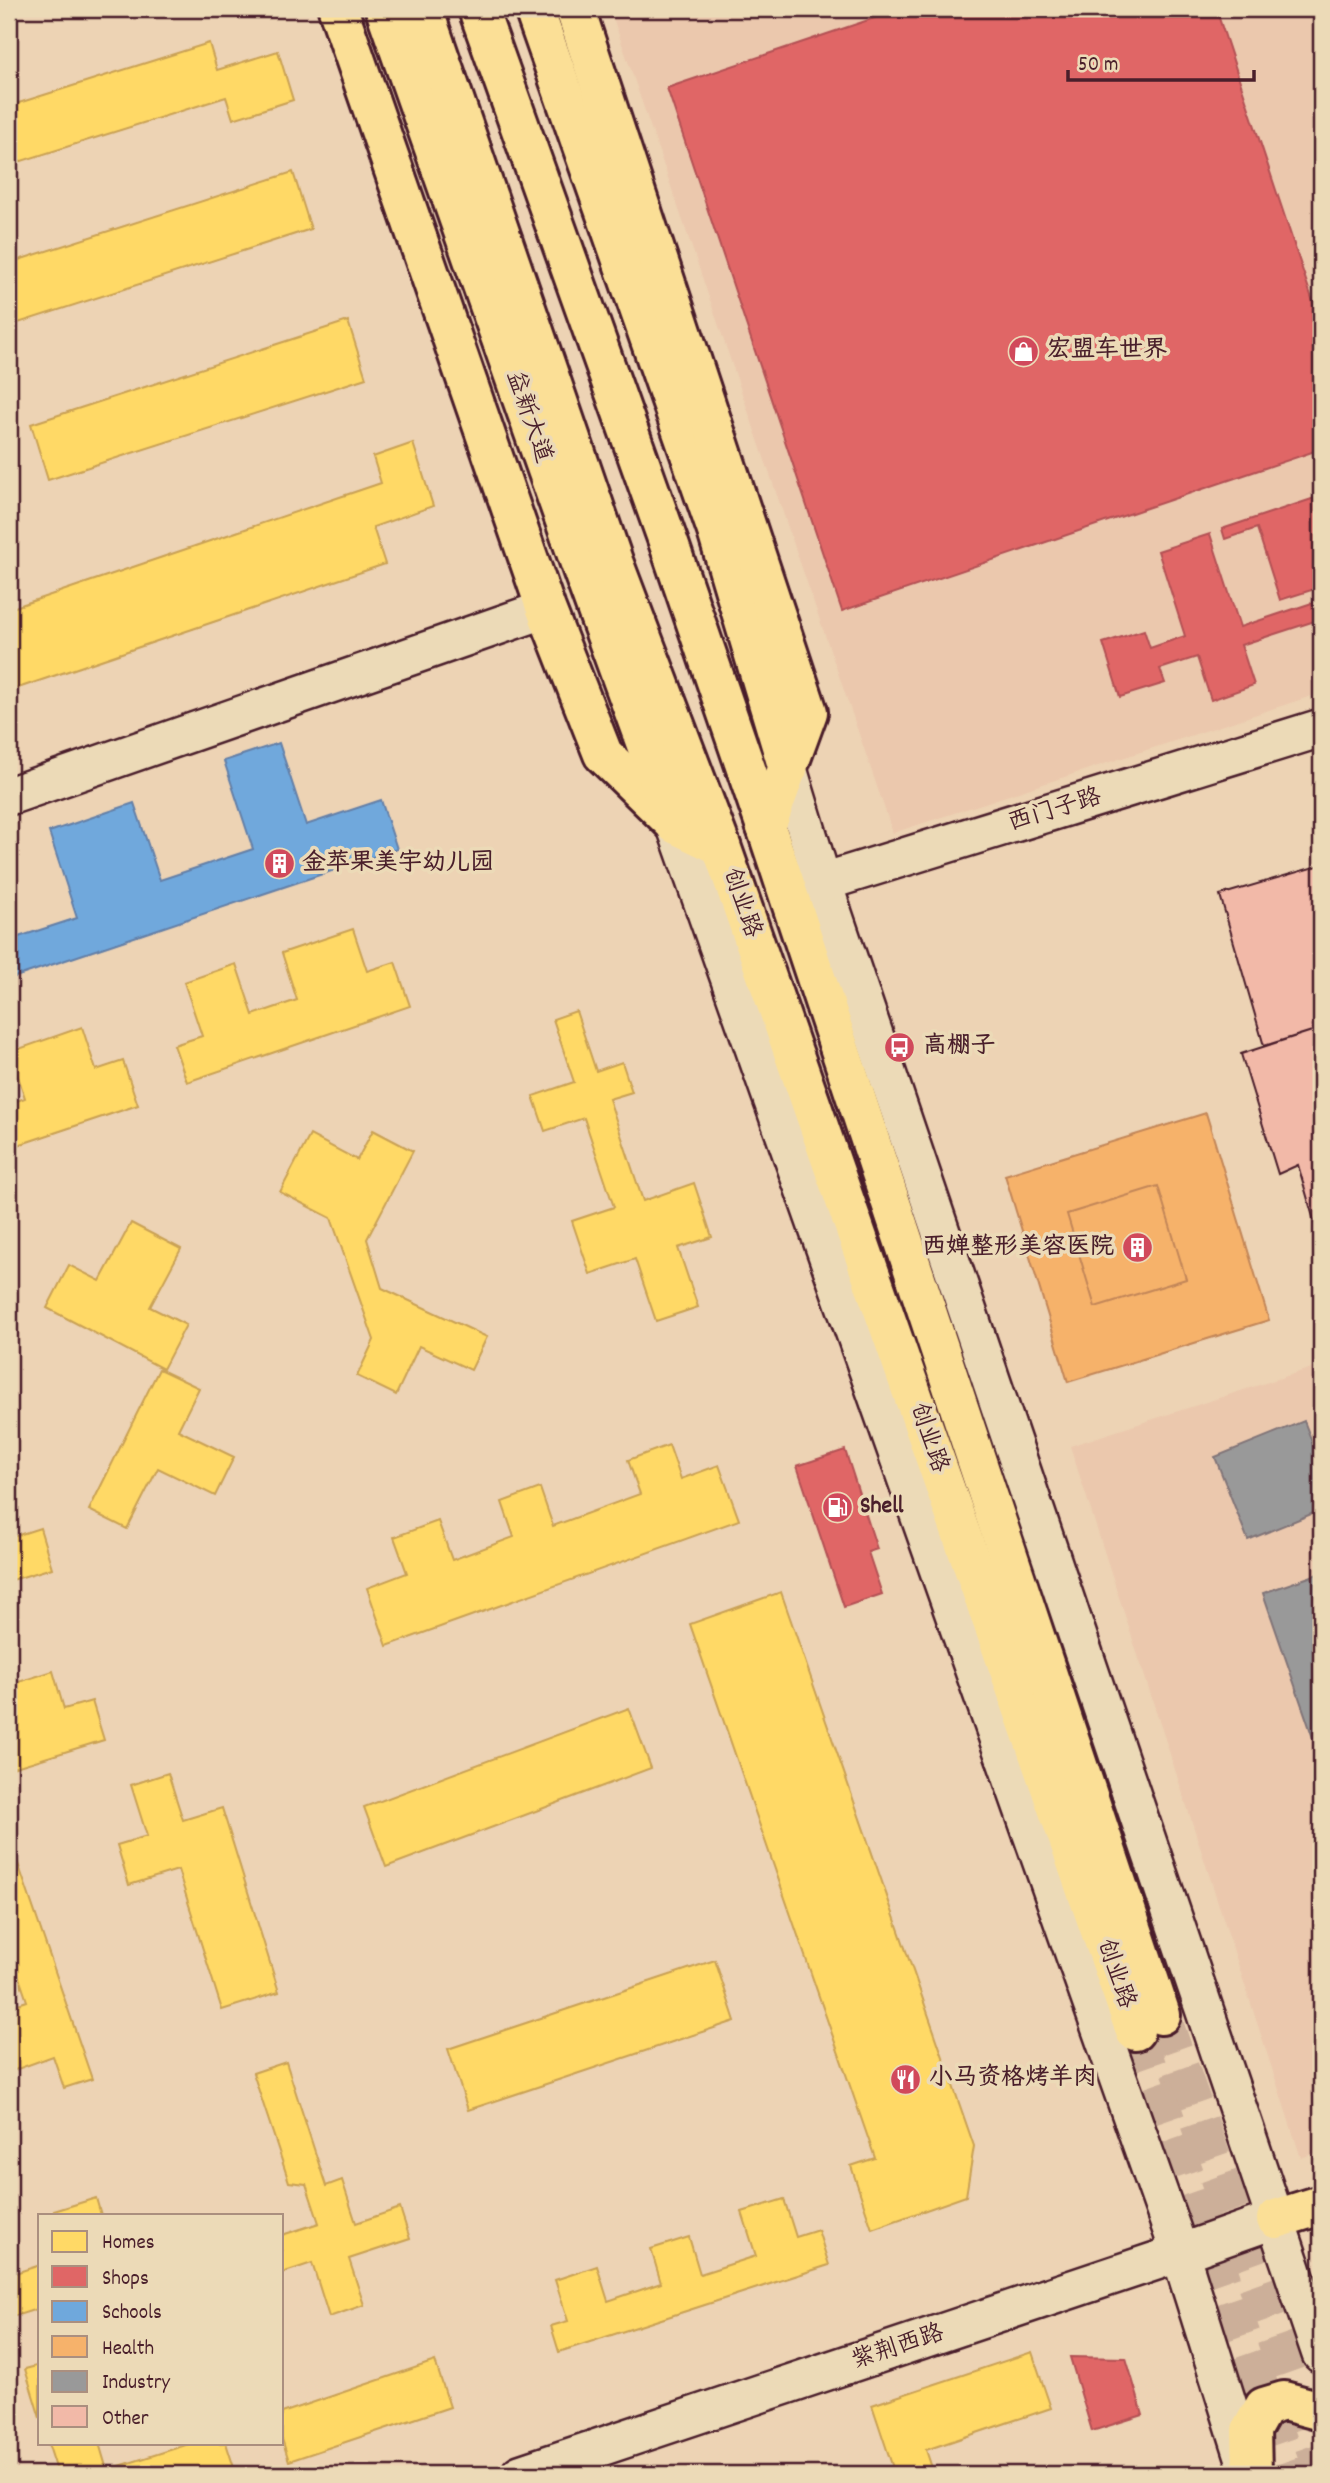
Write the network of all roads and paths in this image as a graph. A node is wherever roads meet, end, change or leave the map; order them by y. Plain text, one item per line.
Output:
1 (338, 9) edge
2 (385, 9) edge
3 (423, 9) edge
4 (478, 9) edge
5 (534, 9) edge
6 (575, 9) edge
7 (598, 568) junction
8 (546, 609) junction
9 (1321, 728) edge
10 (788, 769) junction
11 (9, 796) edge
12 (675, 824) junction
13 (766, 827) junction
14 (720, 846) junction
15 (806, 888) junction
16 (1321, 2204) edge
17 (1276, 2219) junction
18 (1180, 2253) junction
19 (1321, 2354) edge
20 (1321, 2411) edge
21 (520, 2474) edge
22 (1251, 2474) edge

1 - 8 main road
2 - 7 main road, 益新大道
3 - 7 main road
4 - 13 main road, 创业路
5 - 10 main road
6 - 10 main road
7 - 12 main road, 益新大道
7 - 14 main road, 创业路
8 - 11 street
8 - 12 main road
9 - 15 street, 西门子路
10 - 13 main road
10 - 15 street
12 - 14 main road
12 - 18 street
13 - 15 main road, 创业路
14 - 15 main road, 创业路
15 - 17 street
16 - 17 main road
17 - 18 street, 紫荆西路
17 - 19 street
18 - 21 street, 紫荆西路
18 - 22 street
20 - 22 main road

